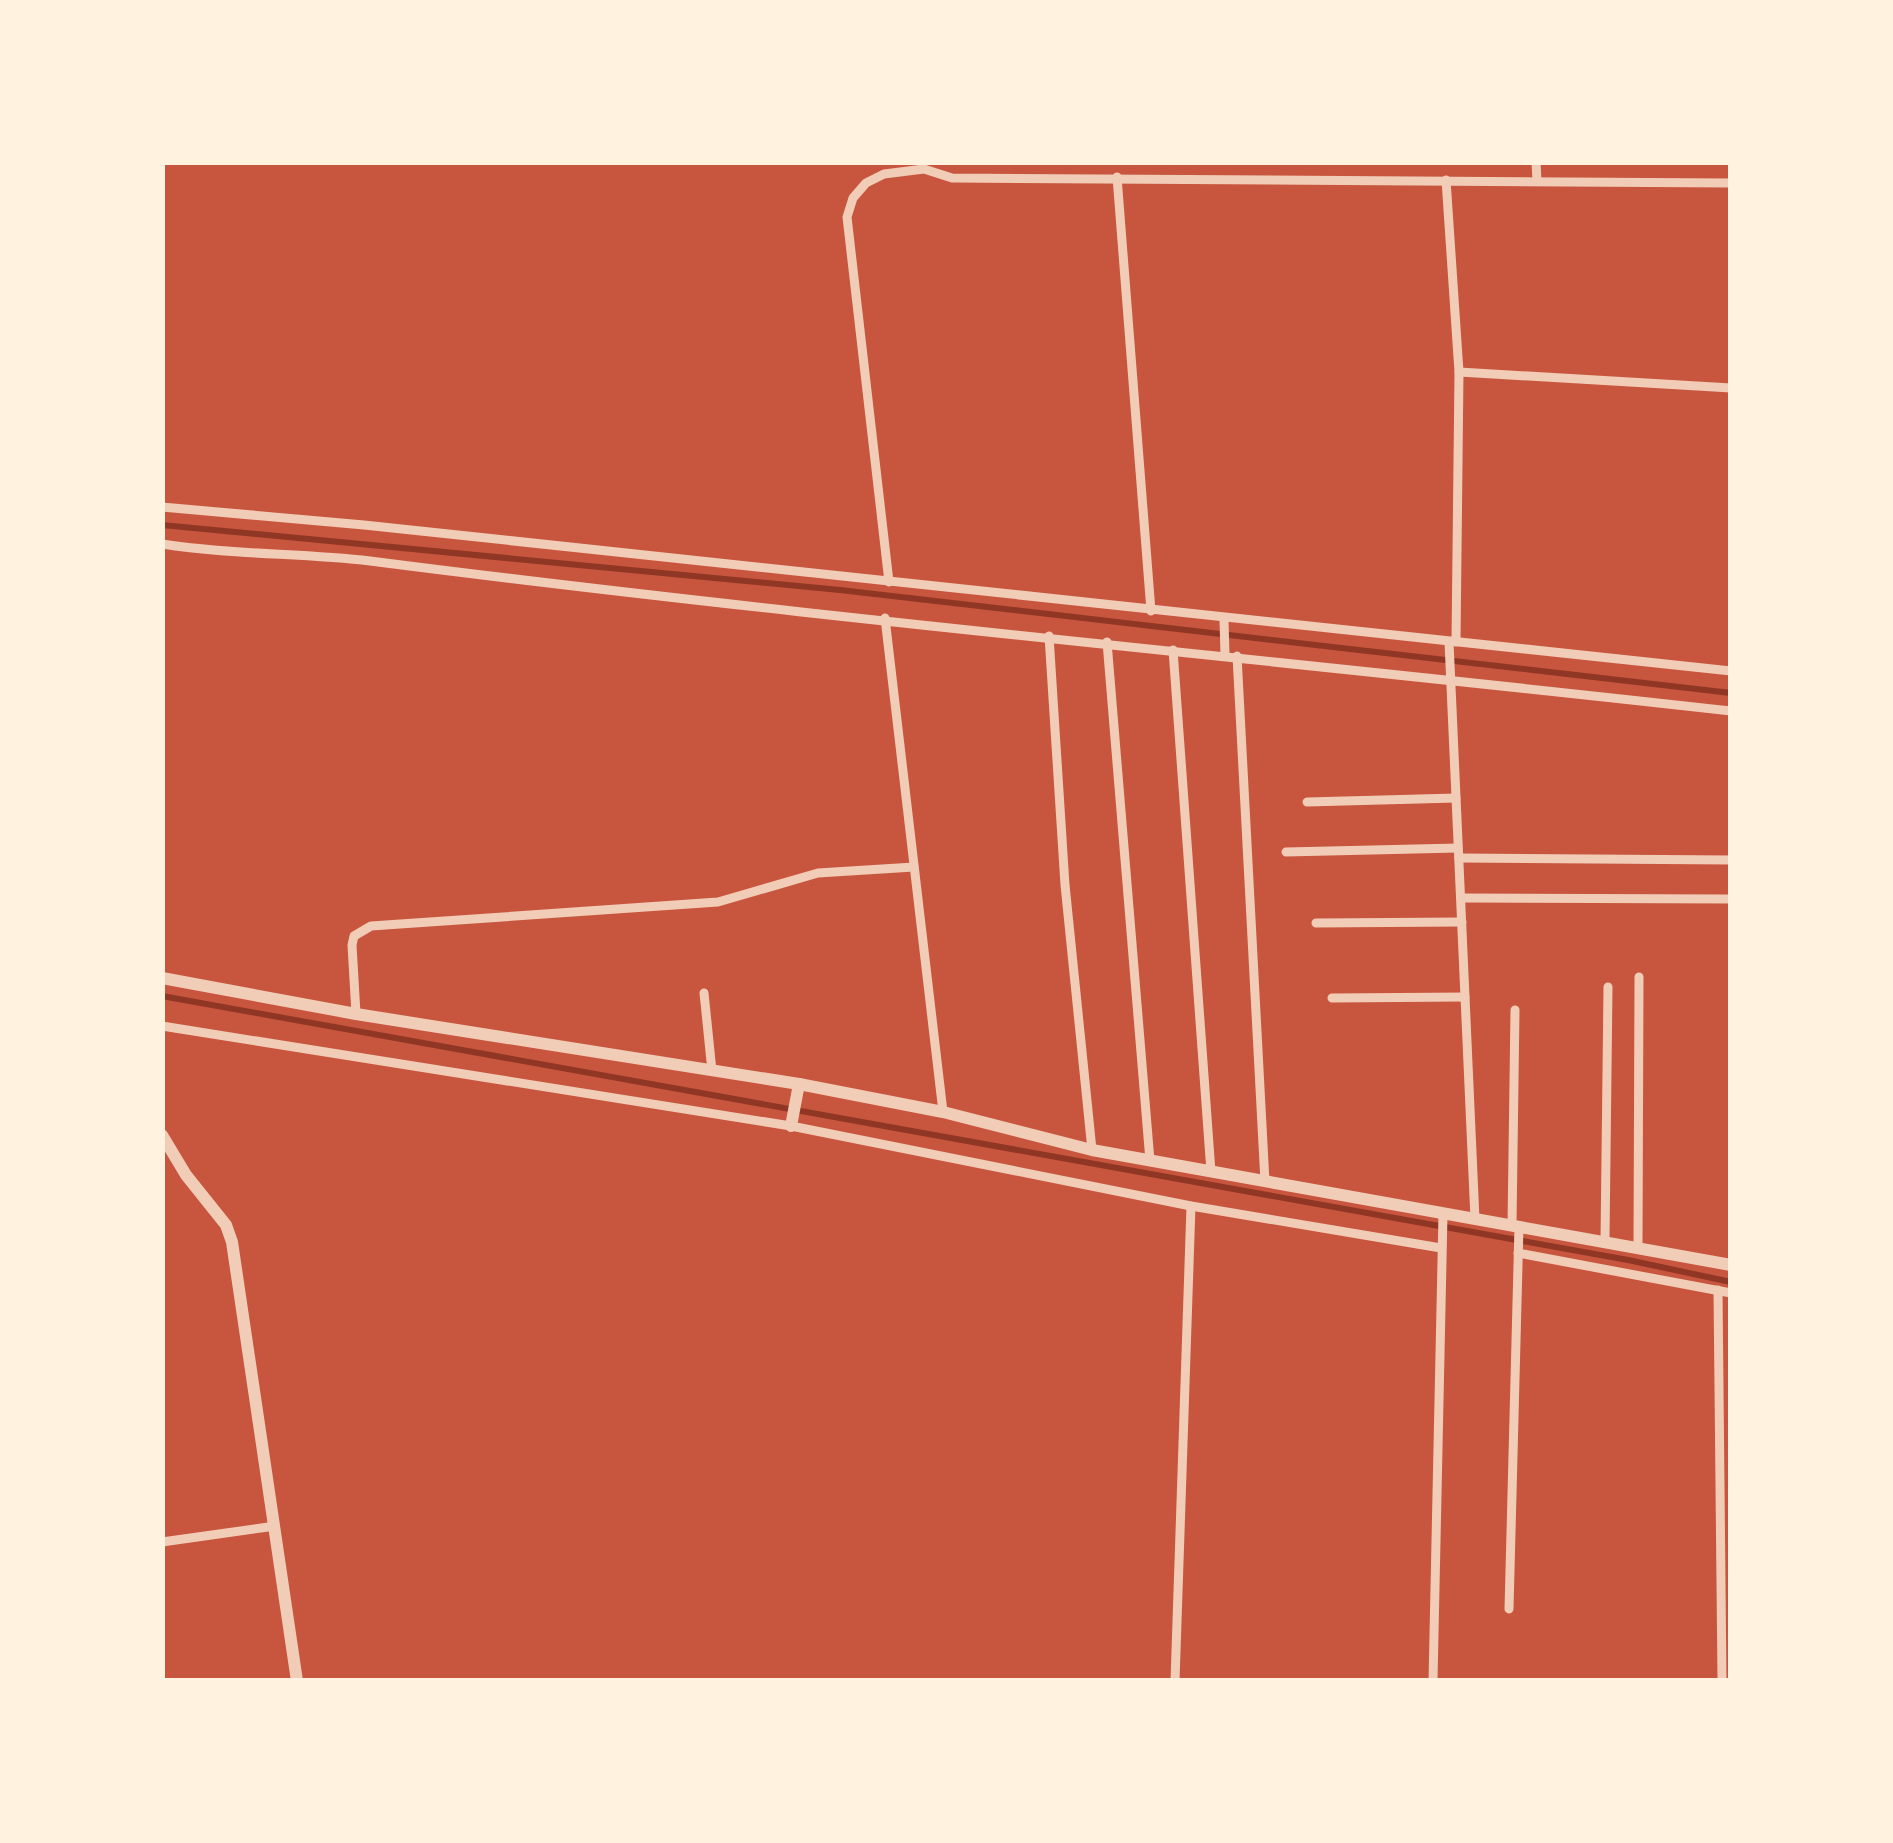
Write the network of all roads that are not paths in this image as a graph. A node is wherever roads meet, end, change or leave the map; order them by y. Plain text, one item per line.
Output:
1 (1536, 162) edge
2 (927, 165) edge
3 (1117, 177) junction
4 (1446, 180) junction
5 (1537, 181) junction
6 (1731, 183) edge
7 (1460, 373) junction
8 (1731, 388) edge
9 (162, 507) edge
10 (162, 544) edge
11 (889, 582) junction
12 (1151, 611) junction
13 (885, 618) junction
14 (1224, 620) junction
15 (1049, 636) junction
16 (1452, 642) junction
17 (1107, 643) junction
18 (1173, 650) junction
19 (1232, 656) junction
20 (1731, 671) edge
21 (1451, 680) junction
22 (1731, 711) edge
23 (1456, 798) junction
24 (1307, 802) dead end
25 (1286, 852) dead end
26 (1458, 853) junction
27 (1731, 860) edge
28 (914, 867) junction
29 (1461, 898) junction
30 (1730, 899) edge
31 (1462, 922) junction
32 (1316, 923) dead end
33 (1639, 977) dead end
34 (162, 978) edge
35 (1608, 987) dead end
36 (704, 993) dead end
37 (1465, 997) junction
38 (1332, 998) dead end
39 (1515, 1010) dead end
40 (356, 1014) junction
41 (162, 1026) edge
42 (712, 1071) junction
43 (798, 1088) junction
44 (943, 1112) junction
45 (792, 1123) junction
46 (162, 1135) edge
47 (1092, 1150) junction
48 (1150, 1161) junction
49 (1211, 1172) junction
50 (1265, 1182) junction
51 (1191, 1207) junction
52 (1443, 1216) junction
53 (1474, 1219) junction
54 (1517, 1236) junction
55 (1605, 1240) junction
56 (1638, 1246) junction
57 (1441, 1248) junction
58 (1731, 1265) edge
59 (1718, 1290) junction
60 (1731, 1293) edge
61 (275, 1526) junction
62 (162, 1542) edge
63 (1509, 1610) dead end
64 (297, 1681) edge
65 (1174, 1681) edge
66 (1433, 1681) edge
67 (1722, 1681) edge

1 - 5 street
2 - 3 street
2 - 11 street
3 - 4 street
3 - 12 street
4 - 5 street
4 - 7 street
5 - 6 street
7 - 8 street
7 - 16 street
9 - 11 street
10 - 13 street
11 - 12 street
12 - 14 street
13 - 15 street
13 - 28 street
14 - 16 street
14 - 19 street
15 - 17 street
15 - 47 street
16 - 20 street
16 - 21 street
17 - 18 street
17 - 48 street
18 - 19 street
18 - 49 street
19 - 21 street
19 - 50 street
21 - 22 street
21 - 23 street
23 - 24 street
23 - 26 street
25 - 26 street
26 - 27 street
26 - 29 street
28 - 40 street
28 - 44 street
29 - 30 street
29 - 31 street
31 - 32 street
31 - 37 street
33 - 56 street
34 - 40 street
35 - 55 street
36 - 42 street
37 - 38 street
37 - 53 street
39 - 54 street
40 - 42 street
41 - 45 street
42 - 43 street
43 - 44 street
43 - 45 street
44 - 47 street
45 - 51 street
46 - 61 street
47 - 48 street
48 - 49 street
49 - 50 street
50 - 52 street
51 - 57 street
51 - 65 street
52 - 53 street
52 - 57 street
53 - 54 street
54 - 55 street
54 - 59 street
54 - 63 street
55 - 56 street
56 - 58 street
57 - 66 street
59 - 60 street
59 - 67 street
61 - 62 street
61 - 64 street

